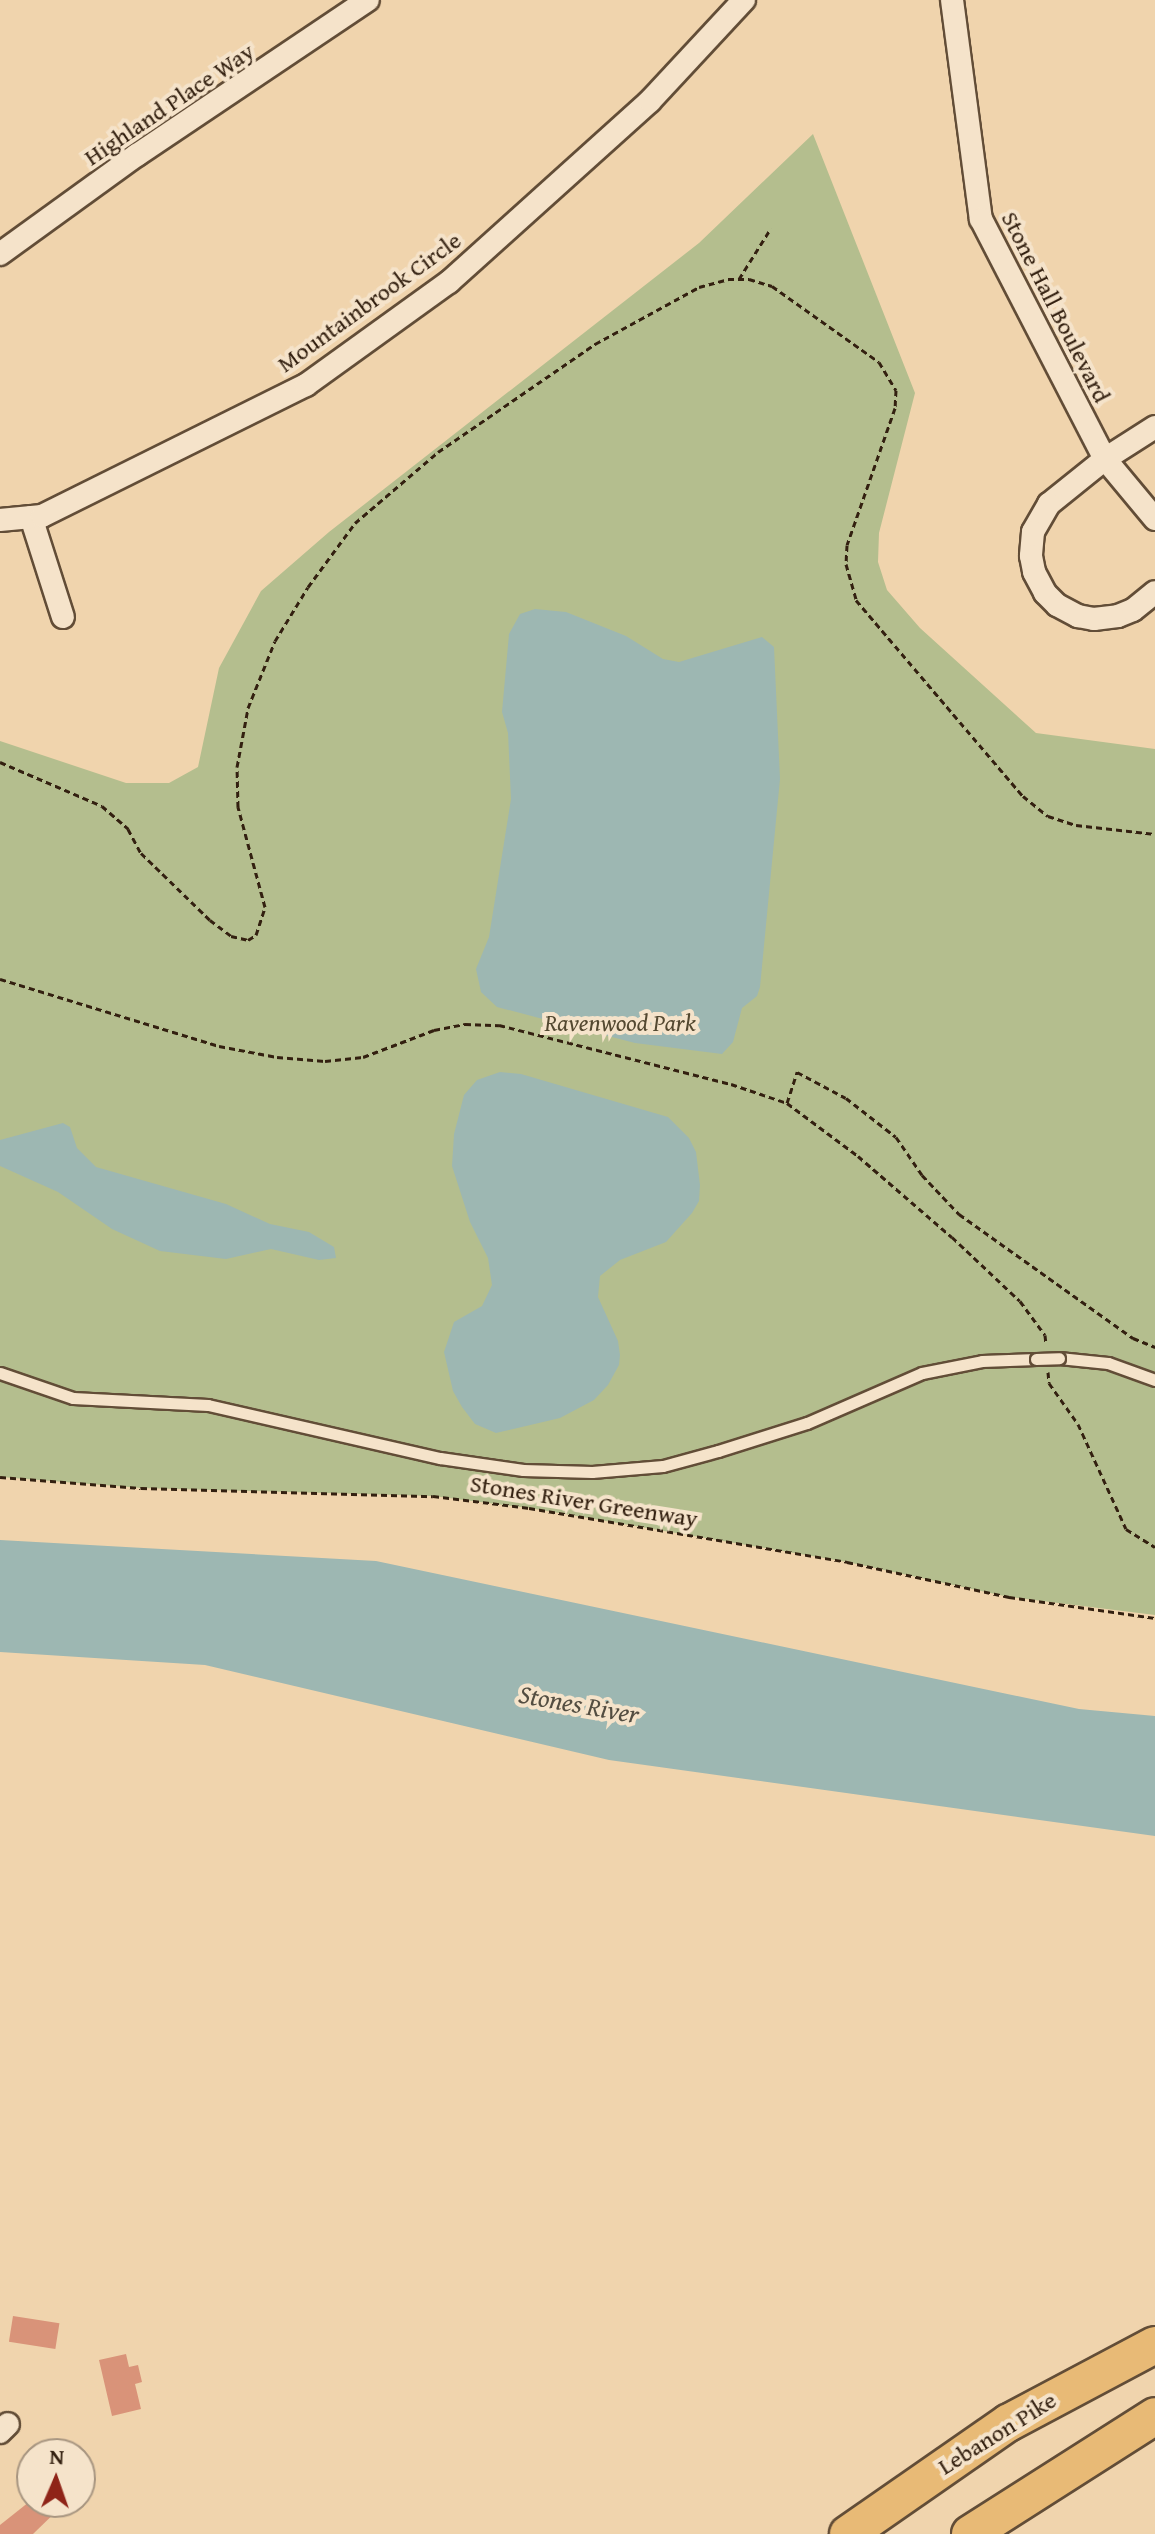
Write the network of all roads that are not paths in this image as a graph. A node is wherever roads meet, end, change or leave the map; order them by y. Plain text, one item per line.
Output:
1 (368, 0) edge
2 (744, 0) edge
3 (952, 0) edge
4 (0, 254) edge
5 (1155, 427) edge
6 (1105, 459) junction
7 (31, 517) junction
8 (1155, 519) edge
9 (0, 520) edge
10 (1155, 592) edge
11 (63, 617) dead end
12 (0, 1373) edge
13 (1155, 1380) edge
14 (1155, 2345) edge
15 (1155, 2416) edge
16 (848, 2534) edge
17 (970, 2534) edge

1 - 4 street, Highland Place Way
2 - 7 street, Mountainbrook Circle
3 - 6 street, Stone Hall Boulevard
5 - 6 street
6 - 8 street, Stone Hall Boulevard
6 - 10 street
7 - 9 street, Mountainbrook Circle
7 - 11 street
12 - 13 lane, bridge
14 - 16 main road, Lebanon Pike
15 - 17 main road

